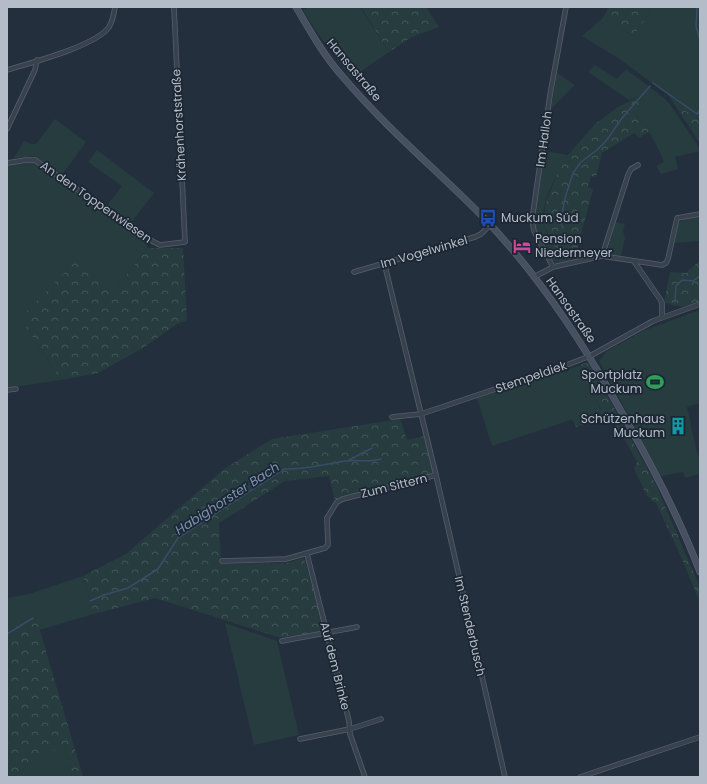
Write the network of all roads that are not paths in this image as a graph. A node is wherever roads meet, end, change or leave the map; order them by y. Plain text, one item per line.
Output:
1 (116, 7) edge
2 (174, 7) edge
3 (296, 7) edge
4 (566, 7) edge
5 (37, 60) junction
6 (7, 70) edge
7 (7, 129) edge
8 (7, 164) edge
9 (638, 165) dead end
10 (700, 214) edge
11 (490, 225) junction
12 (185, 242) joint
13 (602, 256) junction
14 (634, 260) junction
15 (384, 262) junction
16 (553, 267) junction
17 (354, 272) dead end
18 (534, 277) junction
19 (700, 304) edge
20 (662, 317) junction
21 (590, 356) junction
22 (16, 389) dead end
23 (7, 390) edge
24 (421, 414) junction
25 (392, 417) dead end
26 (436, 475) junction
27 (307, 554) junction
28 (698, 559) edge
29 (222, 561) dead end
30 (700, 572) edge
31 (357, 626) dead end
32 (327, 633) junction
33 (282, 641) dead end
34 (381, 719) dead end
35 (350, 729) junction
36 (700, 737) edge
37 (300, 739) dead end
38 (364, 777) edge
39 (505, 777) edge
40 (580, 777) edge

1 - 5 street
2 - 12 street, Krähenhorststraße
3 - 11 main road, Hansastraße
4 - 16 street, Im Halloh
5 - 6 street
5 - 7 street
8 - 12 street, An den Toppenwiesen
9 - 13 street
10 - 14 street
11 - 15 street, Im Vogelwinkel
11 - 18 main road, Hansastraße
13 - 14 street
13 - 16 street
14 - 20 street
15 - 17 street, Im Vogelwinkel
15 - 24 street, Zum Sittern
16 - 18 street
18 - 21 main road, Hansastraße
19 - 20 street, Stempeldiek
20 - 21 street, Stempeldiek
21 - 24 street, Stempeldiek
21 - 28 main road, Hansastraße
22 - 23 street
24 - 25 street, Stempeldiek
24 - 26 street, Zum Sittern
26 - 27 street, Zum Sittern
26 - 39 street, Im Stenderbusch
27 - 29 street, Zum Sittern
27 - 32 street, Auf dem Brinke
28 - 30 main road, Hansastraße
31 - 32 street
32 - 33 street
32 - 35 street, Auf dem Brinke
34 - 35 street
35 - 37 street
35 - 38 street, Auf dem Brinke
36 - 40 street

